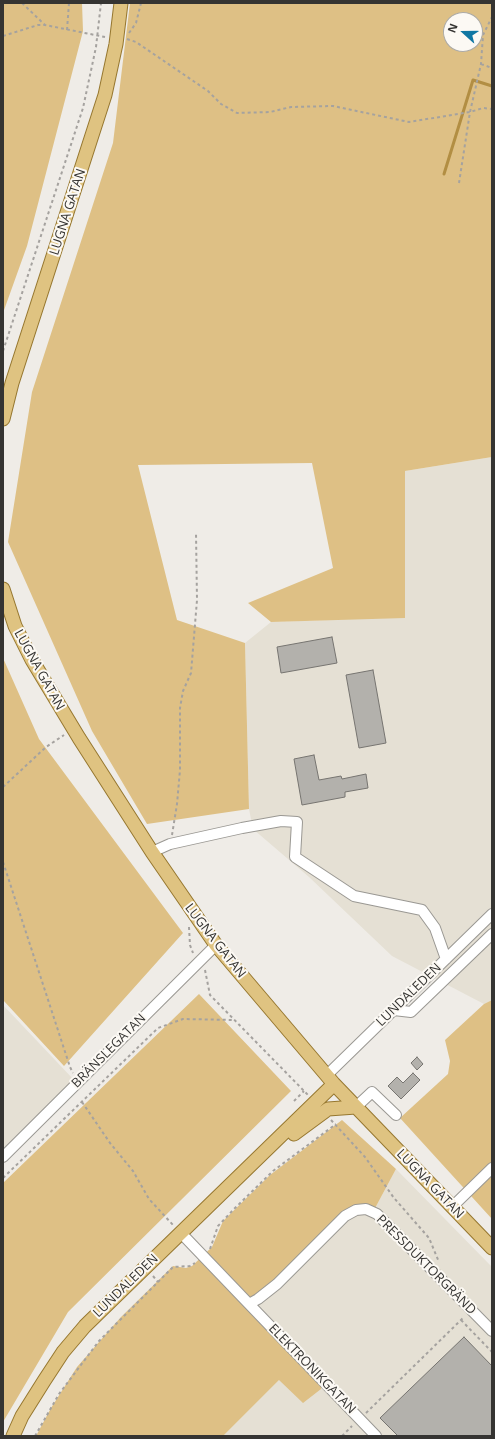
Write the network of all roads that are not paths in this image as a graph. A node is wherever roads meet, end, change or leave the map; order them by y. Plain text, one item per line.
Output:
1 (121, 3) edge
2 (3, 419) edge
3 (3, 589) edge
4 (152, 852) junction
5 (492, 914) edge
6 (492, 934) edge
7 (216, 945) junction
8 (446, 959) junction
9 (394, 1010) junction
10 (330, 1080) junction
11 (356, 1107) junction
12 (396, 1115) dead end
13 (263, 1155) junction
14 (3, 1157) edge
15 (492, 1168) edge
16 (452, 1207) junction
17 (181, 1233) junction
18 (492, 1248) edge
19 (249, 1304) junction
20 (492, 1331) edge
21 (13, 1436) edge
22 (375, 1436) edge

1 - 2 main road, LUGNA GATAN
3 - 4 main road, LUGNA GATAN
4 - 7 main road, LUGNA GATAN
4 - 8 street
5 - 8 street, LUNDALEDEN
6 - 9 street
7 - 10 main road, LUGNA GATAN
7 - 14 street, BRÄNSLEGATAN
8 - 9 street, LUNDALEDEN
9 - 10 street, LUNDALEDEN
10 - 11 main road, LUGNA GATAN
10 - 13 main road, LUNDALEDEN
11 - 12 street
11 - 13 main road, LUNDALEDEN
11 - 16 main road, LUGNA GATAN
13 - 17 main road, LUNDALEDEN
15 - 16 street
16 - 18 main road, LUGNA GATAN
17 - 19 street
17 - 21 main road, LUNDALEDEN
19 - 20 street, PRESSDUKTORGRÄND
19 - 22 street, ELEKTRONIKGATAN

